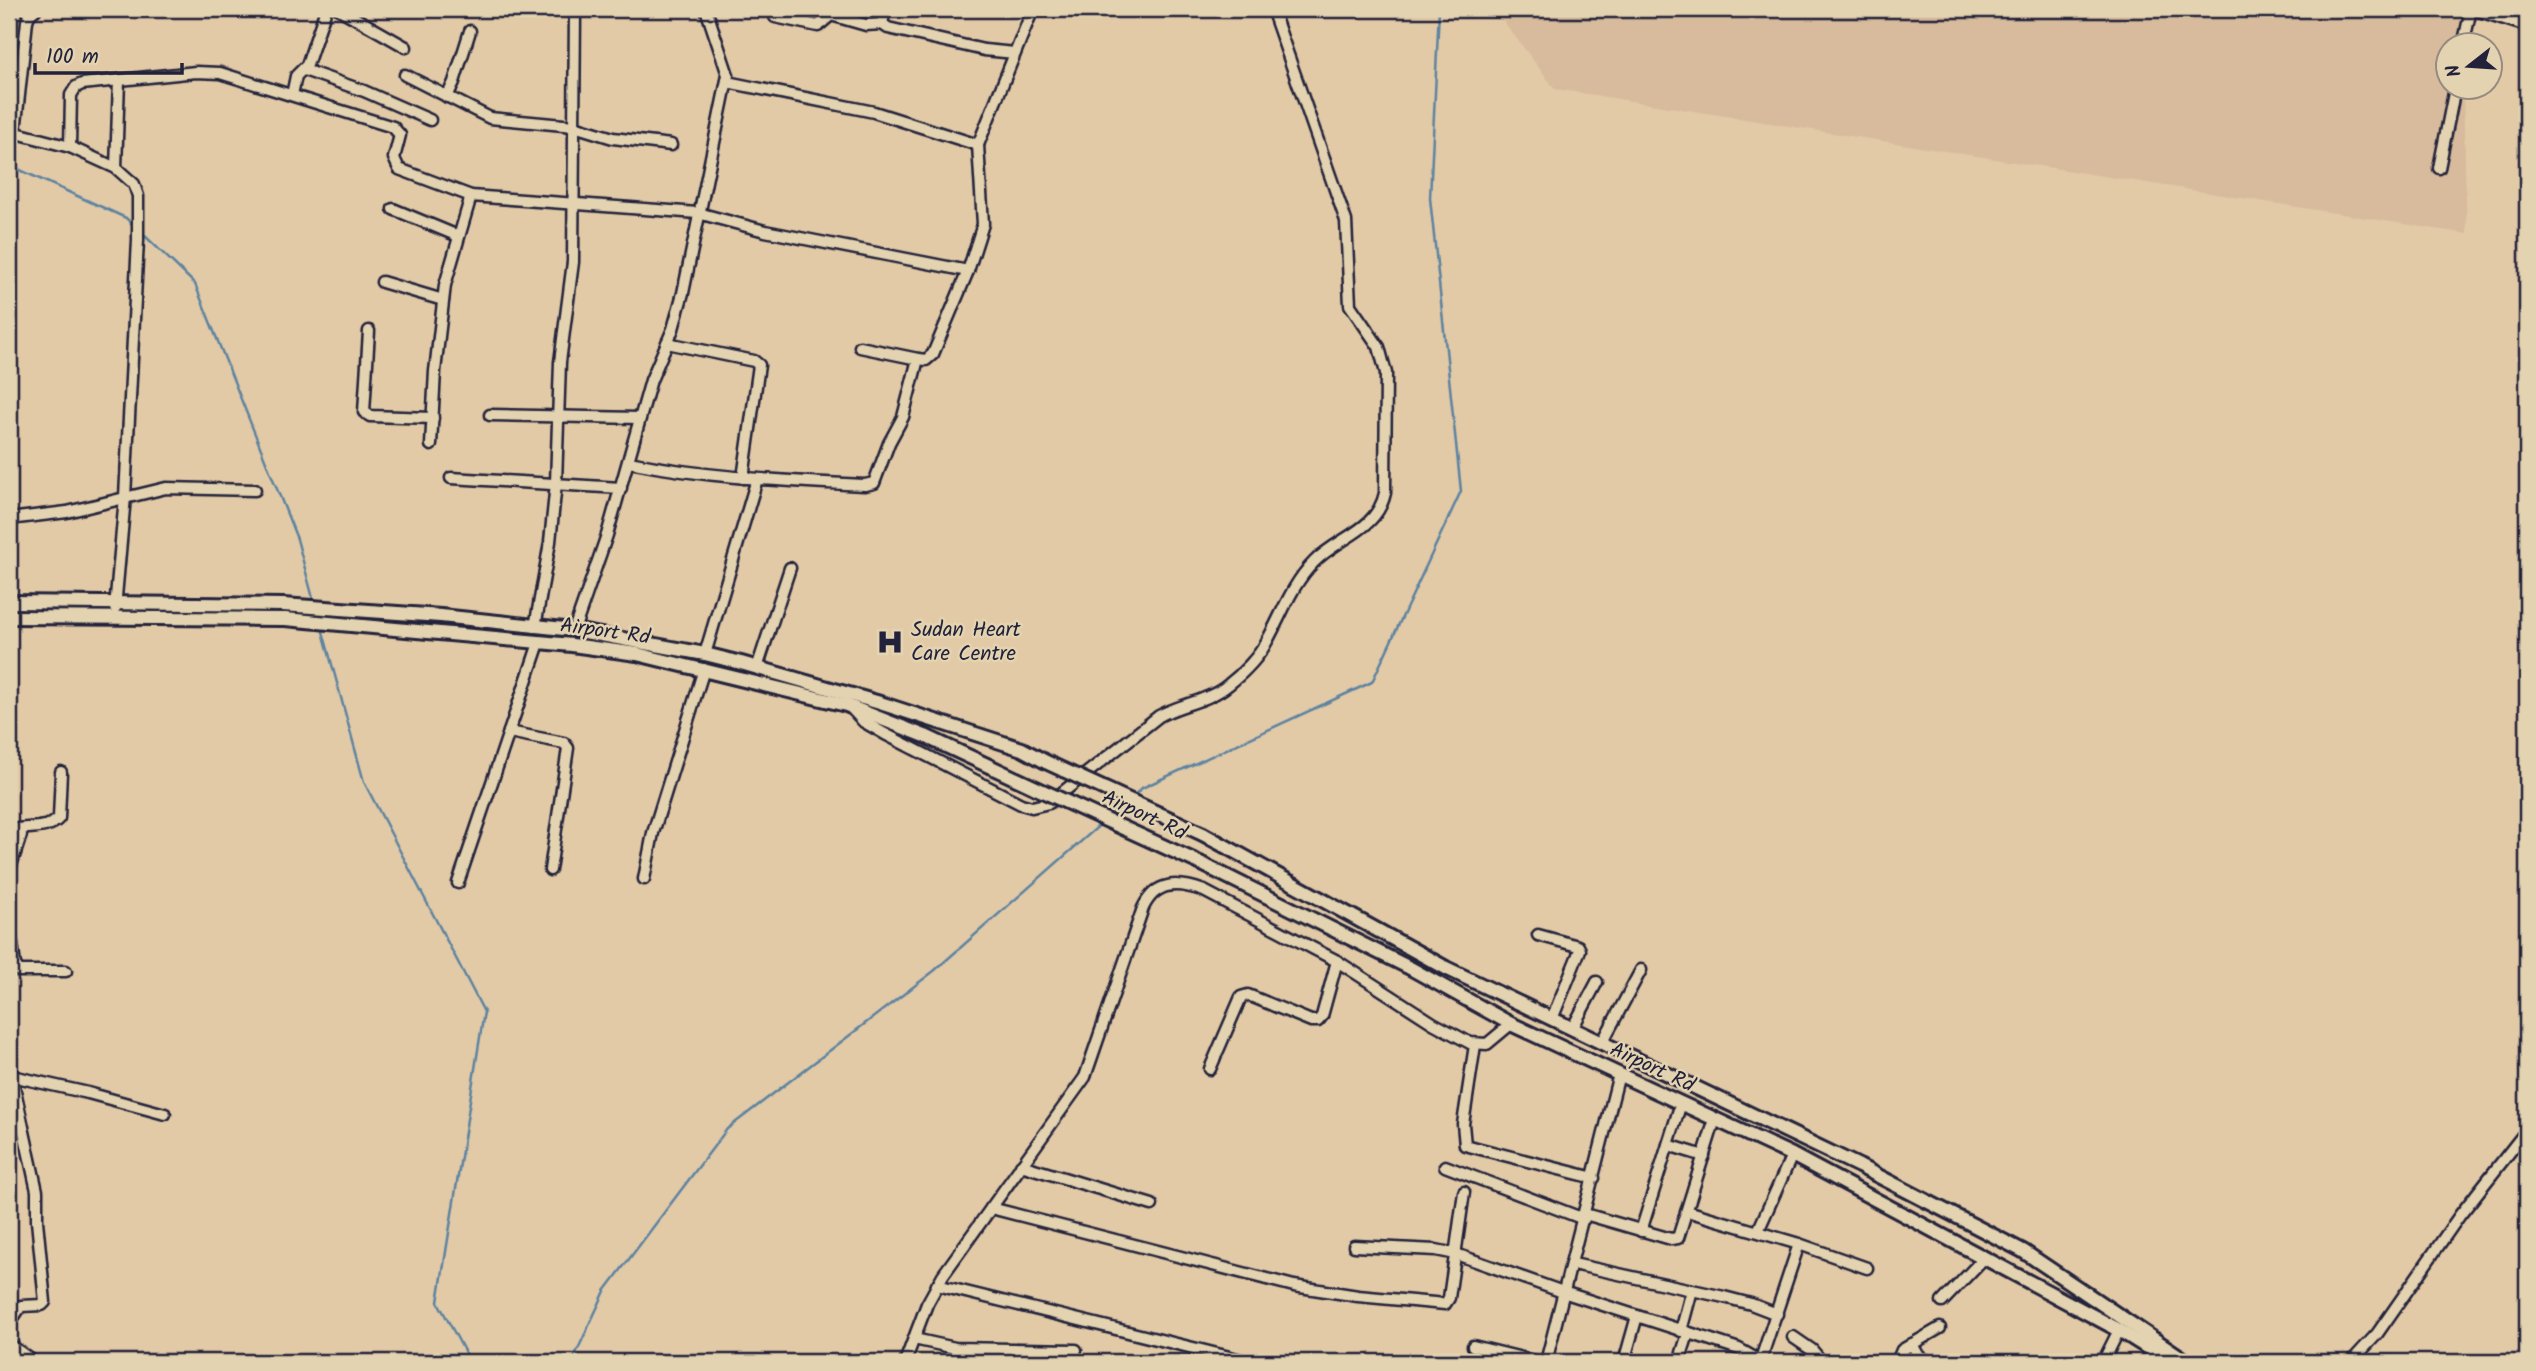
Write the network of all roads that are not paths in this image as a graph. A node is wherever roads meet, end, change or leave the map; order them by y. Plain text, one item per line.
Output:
1 (36, 9) edge
2 (326, 9) edge
3 (339, 9) edge
4 (575, 9) edge
5 (706, 9) edge
6 (885, 9) edge
7 (1033, 9) edge
8 (1272, 9) edge
9 (2472, 9) edge
10 (775, 17) dead end
11 (882, 24) junction
12 (2527, 26) edge
13 (470, 31) dead end
14 (2466, 32) edge
15 (406, 47) dead end
16 (1014, 53) junction
17 (303, 70) junction
18 (405, 75) dead end
19 (119, 80) junction
20 (727, 82) junction
21 (292, 95) junction
22 (447, 97) junction
23 (2452, 102) edge
24 (430, 120) dead end
25 (574, 126) junction
26 (12, 132) edge
27 (671, 145) dead end
28 (978, 145) junction
29 (70, 147) junction
30 (116, 168) junction
31 (2439, 168) dead end
32 (471, 196) junction
33 (574, 204) junction
34 (393, 209) dead end
35 (698, 213) junction
36 (458, 236) junction
37 (968, 271) junction
38 (382, 282) dead end
39 (443, 300) junction
40 (369, 331) dead end
41 (667, 343) junction
42 (860, 346) dead end
43 (918, 359) junction
44 (490, 415) dead end
45 (559, 417) junction
46 (433, 418) junction
47 (639, 418) junction
48 (431, 445) dead end
49 (629, 462) junction
50 (451, 478) dead end
51 (743, 478) junction
52 (757, 480) junction
53 (556, 483) junction
54 (621, 488) junction
55 (255, 490) dead end
56 (125, 497) junction
57 (9, 519) edge
58 (790, 568) dead end
59 (9, 602) edge
60 (116, 604) junction
61 (9, 617) edge
62 (358, 618) junction
63 (114, 619) junction
64 (535, 627) junction
65 (573, 630) junction
66 (539, 643) junction
67 (705, 654) junction
68 (757, 668) junction
69 (704, 669) junction
70 (849, 707) junction
71 (509, 732) junction
72 (61, 772) dead end
73 (13, 828) edge
74 (550, 870) dead end
75 (9, 872) edge
76 (644, 879) dead end
77 (458, 883) dead end
78 (9, 920) edge
79 (1538, 934) dead end
80 (1337, 961) junction
81 (1641, 970) dead end
82 (66, 971) dead end
83 (14, 972) edge
84 (1597, 982) dead end
85 (1552, 1019) junction
86 (1511, 1024) junction
87 (1572, 1029) junction
88 (1602, 1044) junction
89 (1475, 1045) junction
90 (9, 1063) edge
91 (1210, 1069) dead end
92 (1619, 1074) junction
93 (12, 1076) junction
94 (1681, 1103) junction
95 (165, 1114) dead end
96 (1715, 1119) junction
97 (2526, 1133) edge
98 (1668, 1144) junction
99 (1792, 1155) junction
100 (1704, 1156) junction
101 (1021, 1165) junction
102 (1445, 1166) dead end
103 (1594, 1178) junction
104 (1464, 1192) dead end
105 (1152, 1205) dead end
106 (991, 1208) junction
107 (1687, 1211) junction
108 (1585, 1217) junction
109 (1641, 1231) junction
110 (1758, 1231) junction
111 (1800, 1244) junction
112 (1354, 1245) dead end
113 (1456, 1254) junction
114 (1984, 1258) junction
115 (1573, 1264) junction
116 (1867, 1269) dead end
117 (937, 1285) junction
118 (1692, 1290) junction
119 (1563, 1292) junction
120 (1942, 1302) dead end
121 (14, 1306) edge
122 (1777, 1314) junction
123 (1637, 1317) junction
124 (9, 1324) edge
125 (1940, 1328) dead end
126 (2119, 1330) junction
127 (1684, 1332) junction
128 (1793, 1337) dead end
129 (914, 1339) junction
130 (1912, 1344) junction
131 (9, 1345) edge
132 (1473, 1346) dead end
133 (1076, 1350) dead end
134 (34, 1362) edge
135 (905, 1362) edge
136 (1250, 1362) edge
137 (1538, 1362) edge
138 (1546, 1362) edge
139 (1624, 1362) edge
140 (1679, 1362) edge
141 (1761, 1362) edge
142 (1822, 1362) edge
143 (1898, 1362) edge
144 (1929, 1362) edge
145 (2048, 1362) edge
146 (2062, 1362) edge
147 (2104, 1362) edge
148 (2170, 1362) edge
149 (2188, 1362) edge
150 (2351, 1362) edge

1 - 26 street
2 - 17 street
3 - 15 street
4 - 25 street
5 - 20 street
6 - 11 street
7 - 16 street
8 - 70 street
9 - 12 street
9 - 14 street
10 - 11 street
11 - 16 street
13 - 22 street
16 - 28 street
17 - 21 street
17 - 24 street
18 - 22 street
19 - 21 street
19 - 29 street
19 - 30 street
20 - 28 street
20 - 35 street
21 - 32 street
22 - 25 street
23 - 31 street
25 - 27 street
25 - 33 street
26 - 29 street
28 - 37 street
29 - 30 street
30 - 56 street
32 - 33 street
32 - 36 street
33 - 35 street
33 - 45 street
34 - 36 street
35 - 37 street
35 - 41 street
36 - 39 street
37 - 43 street
38 - 39 street
39 - 46 street
40 - 46 street
41 - 47 street
41 - 51 street
42 - 43 street
43 - 52 street
44 - 45 street
45 - 47 street
45 - 53 street
46 - 48 street
47 - 49 street
49 - 51 street
49 - 54 street
50 - 53 street
51 - 52 street
52 - 67 street
53 - 54 street
53 - 64 street
54 - 65 street
55 - 56 street
56 - 57 street
56 - 60 street
58 - 68 street
59 - 60 main road
60 - 62 main road
60 - 63 street
61 - 63 main road, Airport Rd
62 - 63 main road, Airport Rd
62 - 64 main road
62 - 66 main road, Airport Rd
64 - 65 main road
65 - 67 main road
66 - 69 main road, Airport Rd
66 - 71 street
67 - 68 main road
68 - 85 main road, bridge
69 - 70 main road, Airport Rd
69 - 76 street
70 - 86 main road, Airport Rd, bridge
71 - 74 street
71 - 77 street
72 - 73 street
73 - 75 street
78 - 83 street
79 - 85 street
80 - 89 street
80 - 91 street
80 - 101 street
81 - 88 street
82 - 83 street
84 - 87 street
85 - 87 main road
86 - 89 street
86 - 92 main road, Airport Rd
87 - 88 main road
88 - 149 main road
89 - 103 street
90 - 93 street
92 - 94 main road, Airport Rd
92 - 103 street
93 - 95 street
93 - 121 street
94 - 96 main road, Airport Rd
94 - 98 street
96 - 99 main road, Airport Rd
96 - 100 street
97 - 150 street
98 - 100 street
98 - 109 street
99 - 110 street
99 - 114 main road, Airport Rd
100 - 107 street
101 - 105 street
101 - 106 street
102 - 108 street
103 - 108 street
104 - 113 street
106 - 113 street
106 - 117 street
107 - 109 street
107 - 110 street
108 - 109 street
108 - 115 street
110 - 111 street
111 - 116 street
111 - 122 street
112 - 113 street
113 - 119 street
114 - 120 street
114 - 126 main road, Airport Rd
115 - 118 street
115 - 119 street
117 - 129 street
117 - 136 street
118 - 122 street
118 - 127 street
119 - 123 street
119 - 138 street
121 - 124 street
122 - 141 street
123 - 127 street
123 - 139 street
125 - 130 street
126 - 147 street
126 - 148 main road, Airport Rd
127 - 140 street
127 - 141 street
128 - 142 street
129 - 133 street
129 - 135 street
130 - 143 street
130 - 144 street
131 - 134 street
132 - 137 street
145 - 146 street

